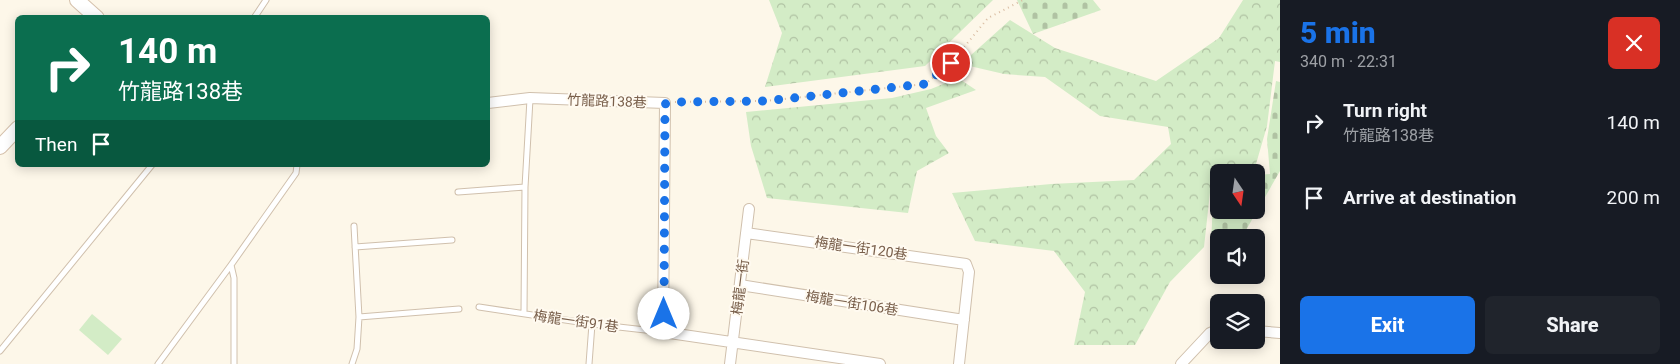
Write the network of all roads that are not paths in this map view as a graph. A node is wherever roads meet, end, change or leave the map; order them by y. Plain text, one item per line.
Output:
1 (77, 0) edge
2 (266, 0) edge
3 (94, 15) edge
4 (256, 15) edge
5 (530, 98) junction
6 (490, 103) edge
7 (15, 131) edge
8 (0, 148) edge
9 (150, 167) edge
10 (297, 167) edge
11 (525, 187) junction
12 (458, 192) dead end
13 (749, 209) dead end
14 (354, 226) dead end
15 (746, 233) junction
16 (452, 240) dead end
17 (355, 246) junction
18 (231, 265) junction
19 (740, 285) junction
20 (478, 307) dead end
21 (459, 309) dead end
22 (524, 313) junction
23 (359, 317) junction
24 (964, 320) junction
25 (592, 324) junction
26 (664, 332) junction
27 (1265, 332) edge
28 (1210, 333) edge
29 (1280, 333) edge
30 (733, 343) junction
31 (0, 351) edge
32 (158, 364) edge
33 (234, 364) edge
34 (352, 364) edge
35 (589, 364) edge
36 (730, 364) edge
37 (880, 364) edge
38 (959, 364) edge
39 (1181, 364) edge

1 - 3 street
2 - 4 lane
5 - 6 street, 竹龍路138巷
5 - 11 lane
5 - 26 street, 竹龍路138巷
7 - 8 street
9 - 31 lane
10 - 18 lane
11 - 12 lane
11 - 22 lane
13 - 15 street, 梅龍一街
14 - 17 lane
15 - 19 street, 梅龍一街
15 - 24 street, 梅龍一街120巷
16 - 17 lane
17 - 23 lane
18 - 32 lane
18 - 33 lane
19 - 24 street, 梅龍一街106巷
19 - 30 street, 梅龍一街
20 - 22 lane, 梅龍一街91巷
21 - 23 lane
22 - 25 lane, 梅龍一街91巷
23 - 34 lane
24 - 38 street
25 - 26 lane, 梅龍一街91巷
25 - 35 lane
26 - 30 street, 梅龍一街91巷
27 - 29 street
28 - 39 street
30 - 36 street, 梅龍一街
30 - 37 street, 梅龍一街91巷

